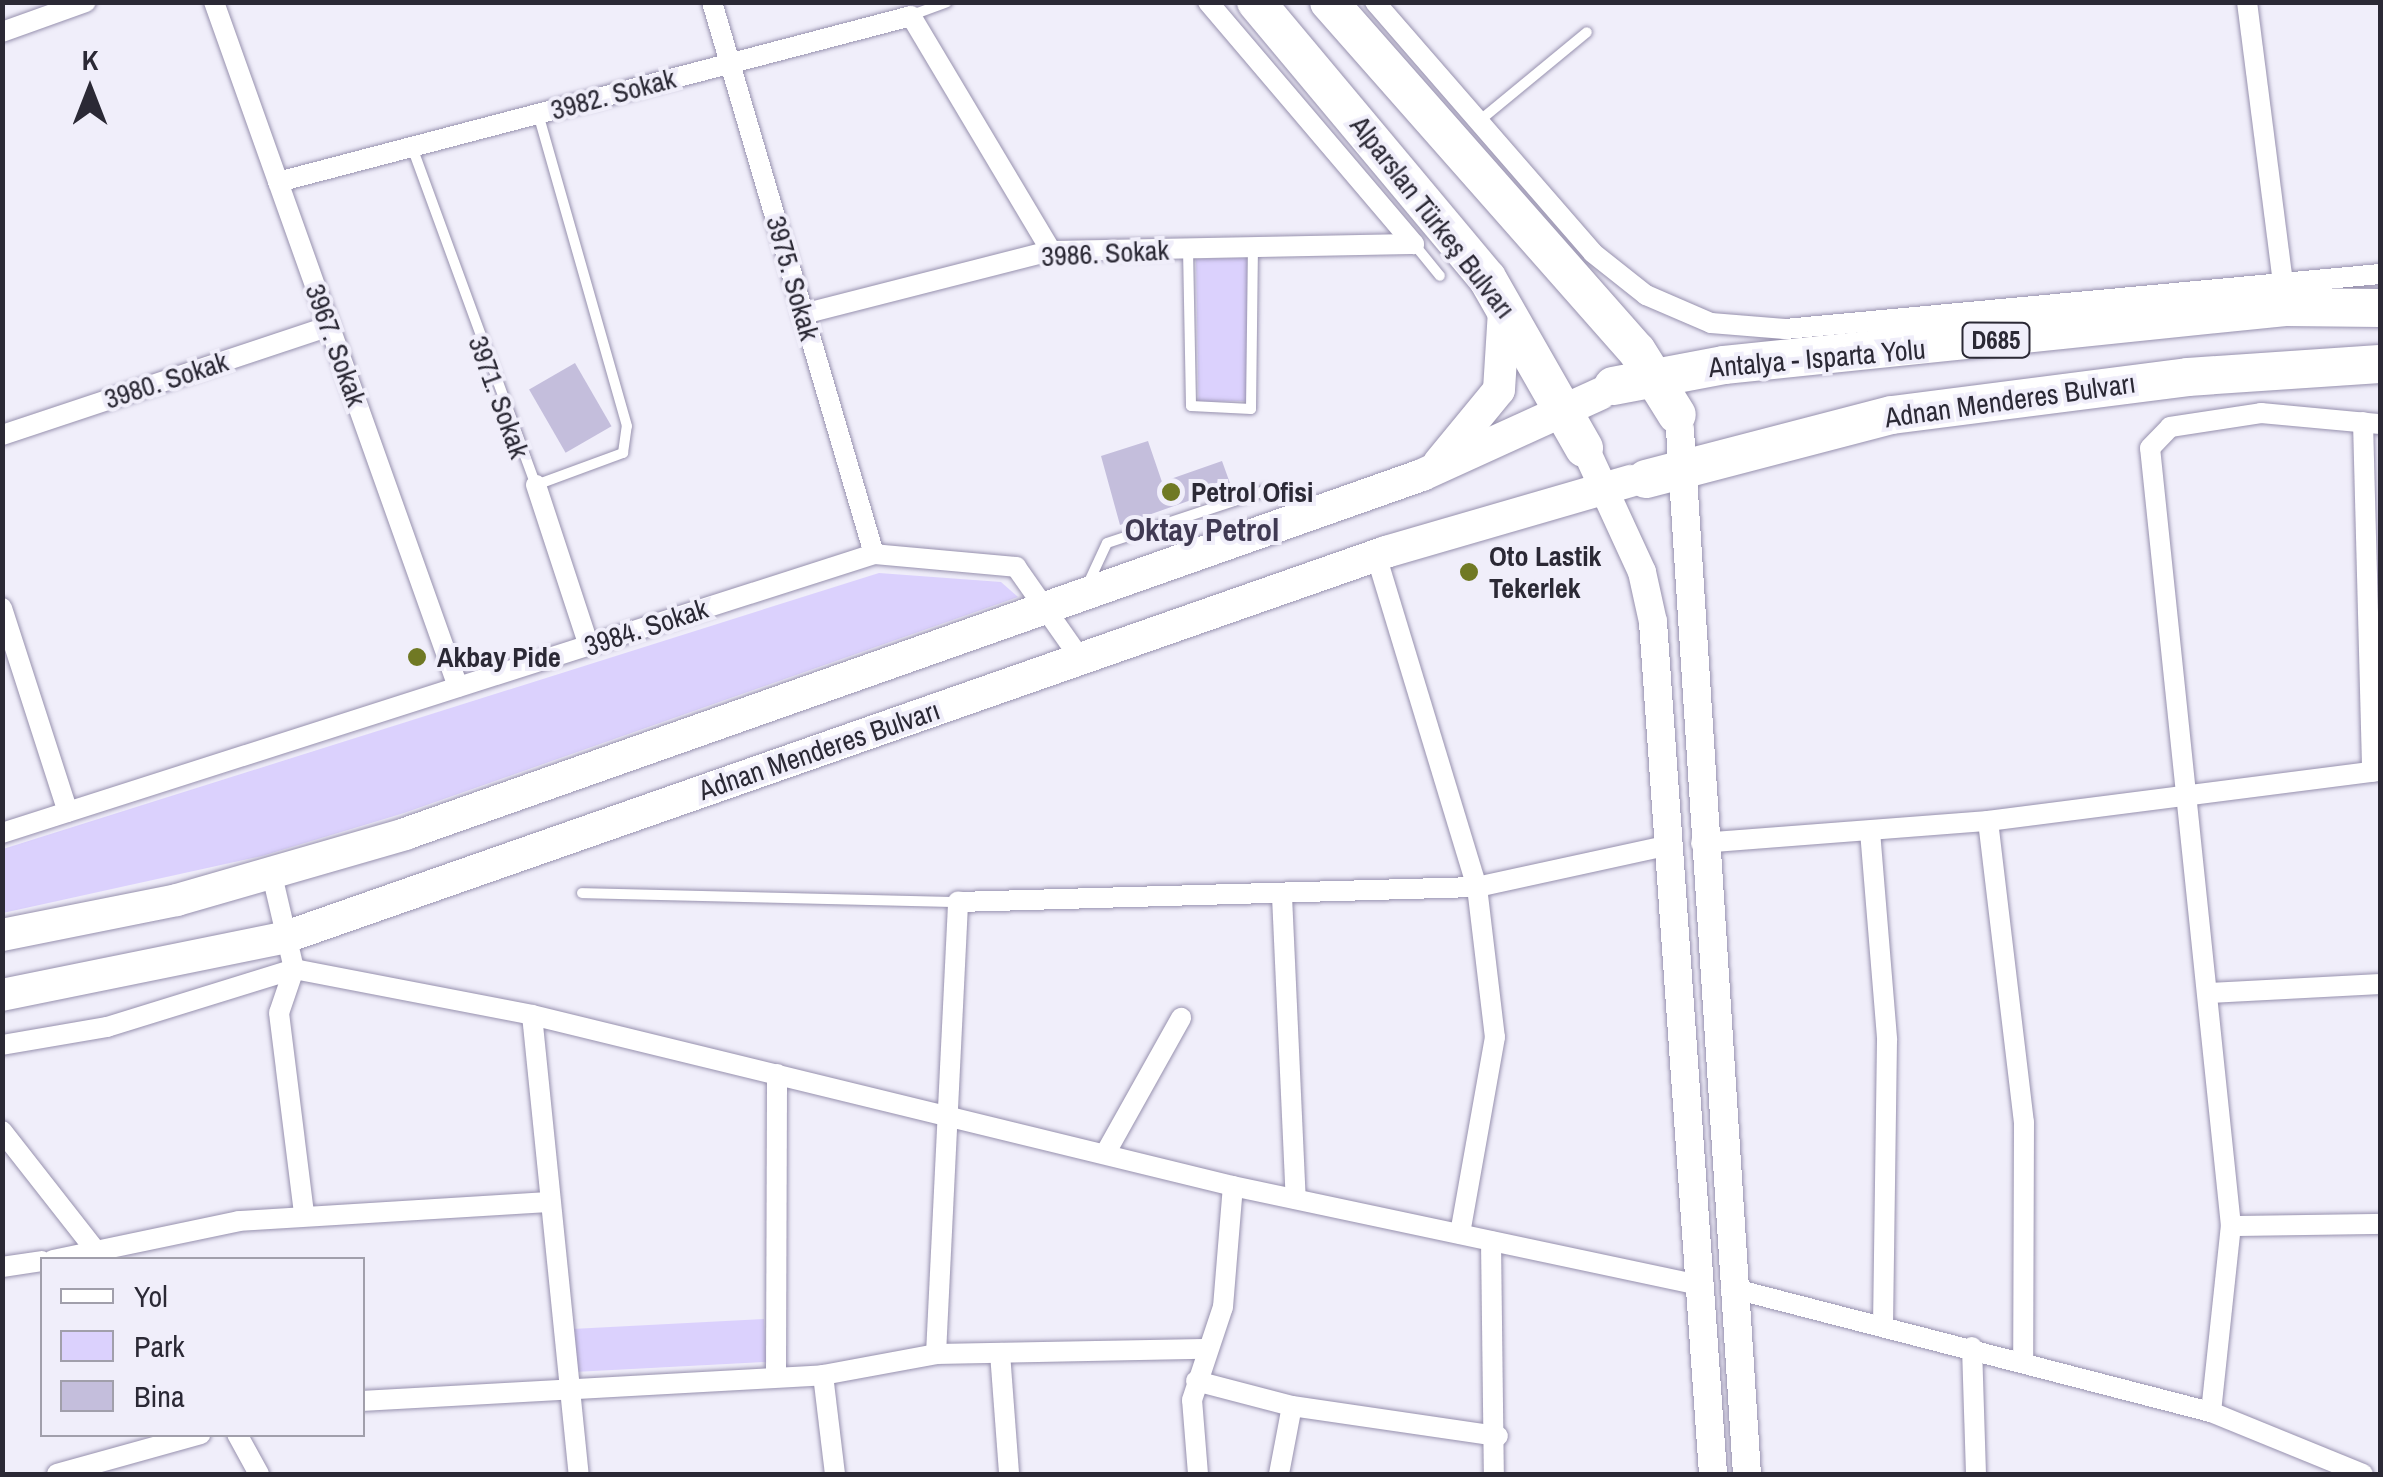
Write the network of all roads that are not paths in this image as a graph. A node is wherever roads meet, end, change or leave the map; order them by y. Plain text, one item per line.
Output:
1 (86, 2) edge
2 (214, 2) edge
3 (712, 2) edge
4 (946, 2) edge
5 (1208, 2) edge
6 (1256, 2) edge
7 (1328, 2) edge
8 (1375, 2) edge
9 (2247, 2) edge
10 (911, 16) junction
11 (2, 32) edge
12 (1587, 32) dead end
13 (730, 64) junction
14 (538, 114) junction
15 (1464, 133) junction
16 (412, 147) junction
17 (278, 182) junction
18 (1414, 244) junction
19 (1253, 247) junction
20 (1188, 248) junction
21 (1051, 251) junction
22 (2380, 274) edge
23 (1440, 276) dead end
24 (2284, 294) junction
25 (1501, 297) junction
26 (2380, 308) edge
27 (804, 314) junction
28 (330, 326) junction
29 (2380, 364) edge
30 (1654, 375) junction
31 (1593, 398) junction
32 (2372, 423) edge
33 (2, 435) edge
34 (1680, 437) junction
35 (1611, 471) junction
36 (1430, 472) junction
37 (536, 485) junction
38 (874, 554) junction
39 (1376, 556) junction
40 (2374, 577) edge
41 (1048, 607) junction
42 (2, 608) edge
43 (589, 646) junction
44 (1080, 658) junction
45 (458, 687) junction
46 (2376, 771) edge
47 (2188, 790) junction
48 (68, 812) junction
49 (1988, 821) junction
50 (1870, 831) junction
51 (2, 833) edge
52 (1701, 843) junction
53 (1670, 844) junction
54 (272, 875) junction
55 (1477, 887) junction
56 (582, 893) dead end
57 (1282, 896) junction
58 (958, 902) junction
59 (2, 935) edge
60 (286, 936) junction
61 (294, 969) junction
62 (2380, 984) edge
63 (2210, 993) junction
64 (2, 995) edge
65 (532, 1015) junction
66 (1181, 1018) dead end
67 (2, 1045) edge
68 (776, 1074) junction
69 (944, 1114) junction
70 (2, 1131) edge
71 (1106, 1154) junction
72 (1233, 1186) junction
73 (1296, 1200) junction
74 (550, 1202) junction
75 (304, 1215) junction
76 (2380, 1224) edge
77 (2231, 1226) junction
78 (1460, 1234) junction
79 (1492, 1241) junction
80 (100, 1256) edge
81 (40, 1261) edge
82 (2, 1267) edge
83 (1698, 1285) junction
84 (1731, 1288) junction
85 (1883, 1325) junction
86 (1972, 1347) junction
87 (1203, 1349) junction
88 (1000, 1352) junction
89 (936, 1354) junction
90 (2022, 1359) junction
91 (776, 1372) junction
92 (823, 1376) junction
93 (1196, 1381) junction
94 (565, 1384) junction
95 (365, 1400) edge
96 (1292, 1406) junction
97 (2211, 1412) junction
98 (1498, 1436) junction
99 (190, 1437) edge
100 (239, 1437) edge
101 (56, 1474) edge
102 (259, 1474) edge
103 (579, 1474) edge
104 (835, 1474) edge
105 (1009, 1474) edge
106 (1198, 1474) edge
107 (1279, 1474) edge
108 (1494, 1474) edge
109 (1713, 1474) edge
110 (1747, 1474) edge
111 (1976, 1474) edge
112 (2363, 1474) edge

1 - 11 street
2 - 17 street, 3967. Sokak
3 - 13 street, 3975. Sokak
4 - 10 lane, 3982. Sokak
5 - 18 street
6 - 25 highway, Alparslan Türkeş Bulvarı
7 - 15 highway, Alparslan Türkeş Bulvarı
8 - 15 street
9 - 24 street
10 - 13 street, 3982. Sokak
10 - 21 street
12 - 15 lane
13 - 14 street, 3982. Sokak
13 - 27 street, 3975. Sokak
14 - 16 street, 3982. Sokak
14 - 37 lane
15 - 24 street
15 - 30 highway, Alparslan Türkeş Bulvarı
16 - 17 street, 3982. Sokak
16 - 37 lane, 3971. Sokak
17 - 28 street, 3967. Sokak
18 - 19 street, 3986. Sokak
18 - 23 lane
19 - 20 street, 3986. Sokak
19 - 20 lane
20 - 21 street, 3986. Sokak
21 - 27 street, 3986. Sokak
22 - 24 street
24 - 26 highway, Antalya - Isparta Yolu / D685
24 - 30 highway, Antalya - Isparta Yolu / D685
25 - 31 highway, Alparslan Türkeş Bulvarı
25 - 36 main road
27 - 38 street, 3975. Sokak
28 - 33 street, 3980. Sokak
28 - 45 street, 3967. Sokak
29 - 34 highway, Adnan Menderes Bulvarı / D685
30 - 31 highway, Antalya - Isparta Yolu / D685
30 - 34 highway, Alparslan Türkeş Bulvarı
31 - 34 highway
31 - 35 highway, Alparslan Türkeş Bulvarı
31 - 36 main road, Adnan Menderes Bulvarı
32 - 40 street
32 - 47 street
34 - 35 highway, Adnan Menderes Bulvarı / D685
34 - 52 main road
35 - 39 main road, Adnan Menderes Bulvarı
35 - 53 main road
36 - 41 main road, Adnan Menderes Bulvarı
37 - 43 street, 3971. Sokak
38 - 41 street, 3984. Sokak
38 - 43 street, 3984. Sokak
39 - 44 main road, Adnan Menderes Bulvarı
39 - 55 street
40 - 46 street
41 - 44 street, 3984. Sokak
41 - 54 main road, Adnan Menderes Bulvarı
42 - 48 street
43 - 45 street, 3984. Sokak
44 - 60 main road, Adnan Menderes Bulvarı
45 - 48 street, 3984. Sokak
46 - 47 street
47 - 49 street
47 - 63 street
48 - 51 street, 3984. Sokak
49 - 50 street
49 - 90 street
50 - 52 street
50 - 85 street
52 - 84 main road
53 - 55 street
53 - 83 main road
54 - 59 main road, Adnan Menderes Bulvarı
54 - 60 street
55 - 57 street
55 - 78 street
56 - 58 lane
57 - 58 street
57 - 73 street
58 - 69 street
60 - 61 street
60 - 64 main road, Adnan Menderes Bulvarı
61 - 65 street
61 - 67 street
61 - 75 street
62 - 63 street
63 - 77 street
65 - 68 street
65 - 74 street
66 - 71 street
68 - 69 street
68 - 91 street
69 - 71 street
69 - 89 street
70 - 80 street
71 - 72 street
72 - 73 street
72 - 87 street
73 - 78 street
74 - 75 street
74 - 94 street
75 - 80 street
76 - 77 street
77 - 97 street
78 - 79 street
79 - 83 street
79 - 98 street
81 - 82 street
83 - 84 main road
83 - 109 main road
84 - 85 street
84 - 110 main road
85 - 86 street
86 - 90 street
86 - 111 street
87 - 88 street
87 - 93 street
88 - 89 street
88 - 105 street
89 - 92 street
90 - 97 street
91 - 92 street
91 - 94 street
92 - 104 street
93 - 96 street
93 - 106 street
94 - 95 street
94 - 103 street
96 - 98 street
96 - 107 street
97 - 112 street
98 - 108 street
99 - 101 street
100 - 102 street

